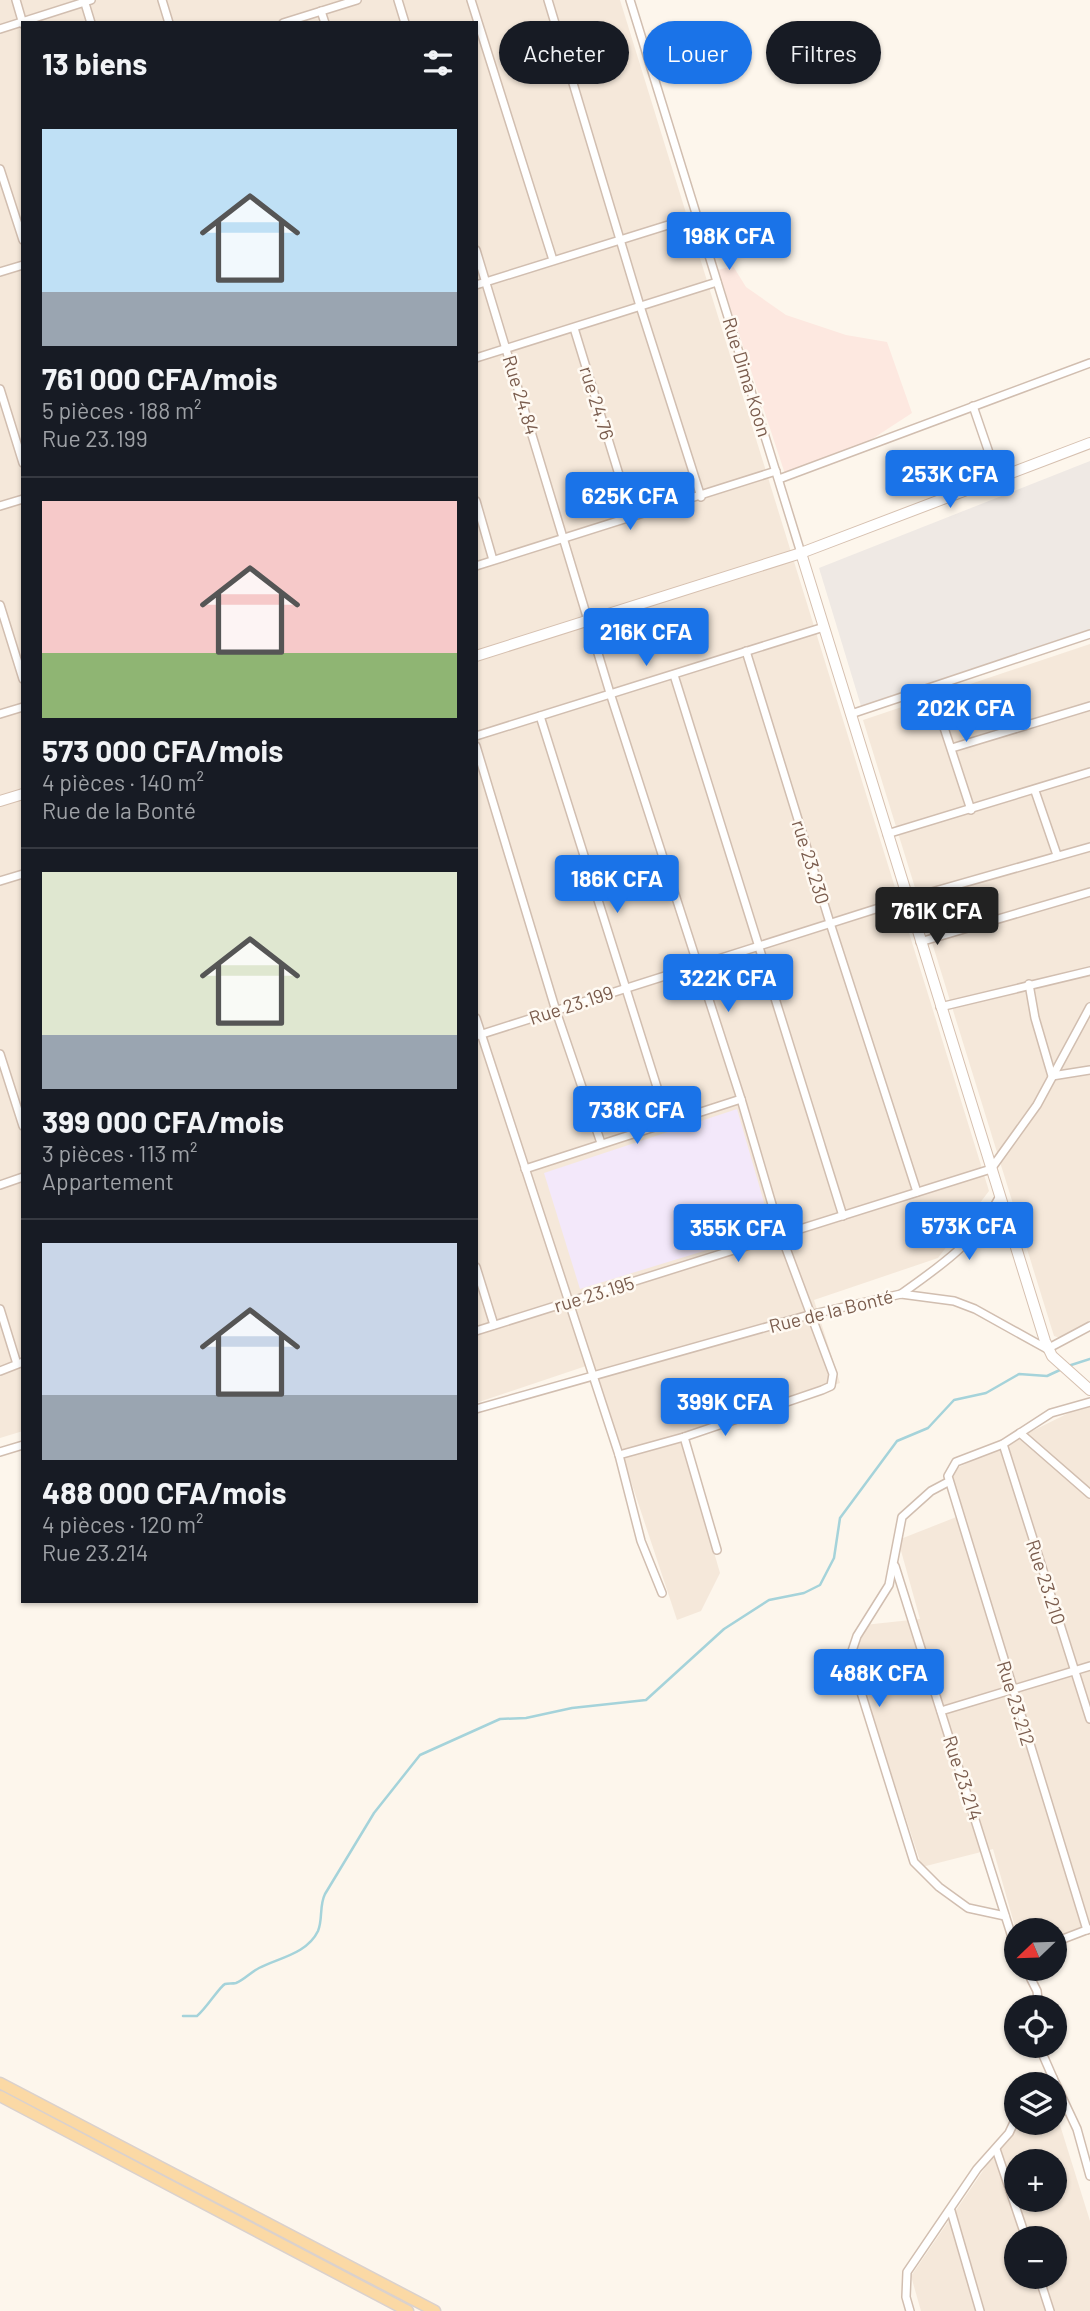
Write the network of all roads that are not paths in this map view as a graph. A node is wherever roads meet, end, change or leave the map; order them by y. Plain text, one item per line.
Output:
1 (16, 0) edge
2 (162, 0) edge
3 (357, 0) edge
4 (398, 0) edge
5 (471, 0) edge
6 (548, 0) edge
7 (630, 0) edge
8 (86, 1) edge
9 (321, 11) junction
10 (21, 21) edge
11 (28, 21) edge
12 (91, 21) edge
13 (168, 21) edge
14 (289, 21) edge
15 (324, 21) edge
16 (404, 21) edge
17 (478, 21) edge
18 (478, 22) edge
19 (21, 23) edge
20 (0, 29) edge
21 (0, 169) edge
22 (697, 216) junction
23 (21, 234) edge
24 (620, 241) junction
25 (478, 256) edge
26 (553, 260) junction
27 (21, 266) edge
28 (0, 272) edge
29 (486, 282) junction
30 (717, 282) junction
31 (478, 284) edge
32 (639, 306) junction
33 (574, 328) junction
34 (507, 348) junction
35 (478, 357) edge
36 (1090, 363) edge
37 (0, 389) edge
38 (973, 406) junction
39 (1090, 443) edge
40 (21, 457) edge
41 (778, 475) junction
42 (997, 477) junction
43 (701, 497) junction
44 (21, 500) edge
45 (0, 506) edge
46 (478, 508) edge
47 (632, 517) junction
48 (565, 538) junction
49 (801, 552) junction
50 (494, 561) junction
51 (478, 565) edge
52 (0, 605) edge
53 (589, 621) junction
54 (824, 627) junction
55 (1090, 634) edge
56 (746, 651) junction
57 (478, 655) edge
58 (21, 673) edge
59 (674, 675) junction
60 (932, 688) junction
61 (610, 693) junction
62 (1090, 706) edge
63 (21, 708) edge
64 (0, 714) edge
65 (851, 714) junction
66 (540, 716) junction
67 (478, 735) edge
68 (952, 748) junction
69 (478, 753) edge
70 (1090, 772) edge
71 (1035, 791) junction
72 (21, 795) edge
73 (0, 801) edge
74 (971, 810) junction
75 (887, 834) junction
76 (1090, 847) edge
77 (1057, 855) junction
78 (21, 875) edge
79 (0, 881) edge
80 (1090, 892) edge
81 (907, 899) junction
82 (830, 923) junction
83 (920, 942) junction
84 (760, 947) junction
85 (698, 966) junction
86 (1090, 971) edge
87 (1029, 984) junction
88 (626, 988) junction
89 (939, 1007) junction
90 (1090, 1007) edge
91 (556, 1011) junction
92 (478, 1035) edge
93 (0, 1054) edge
94 (1090, 1070) edge
95 (1052, 1076) junction
96 (741, 1099) junction
97 (21, 1120) edge
98 (668, 1122) junction
99 (601, 1143) junction
100 (525, 1169) junction
101 (991, 1169) junction
102 (21, 1178) edge
103 (0, 1185) edge
104 (917, 1192) junction
105 (1000, 1196) junction
106 (843, 1216) junction
107 (781, 1235) junction
108 (478, 1273) edge
109 (901, 1294) junction
110 (569, 1302) junction
111 (0, 1309) edge
112 (809, 1315) junction
113 (494, 1325) junction
114 (1090, 1326) edge
115 (478, 1330) edge
116 (1050, 1353) junction
117 (20, 1363) edge
118 (0, 1371) edge
119 (591, 1374) junction
120 (1087, 1387) edge
121 (1090, 1402) edge
122 (478, 1408) edge
123 (1020, 1433) junction
124 (684, 1437) junction
125 (1003, 1444) junction
126 (21, 1446) edge
127 (0, 1452) edge
128 (619, 1455) junction
129 (948, 1479) junction
130 (1090, 1494) edge
131 (716, 1550) dead end
132 (895, 1564) junction
133 (662, 1593) dead end
134 (1090, 1667) edge
135 (1074, 1671) junction
136 (1011, 1689) junction
137 (941, 1711) junction
138 (1090, 1719) edge
139 (1004, 1916) joint
140 (1089, 1929) edge
141 (1068, 1936) edge
142 (0, 2083) edge
143 (0, 2096) edge
144 (1067, 2108) edge
145 (1007, 2135) edge
146 (996, 2149) junction
147 (1090, 2176) edge
148 (951, 2211) junction
149 (1022, 2226) edge
150 (1043, 2289) edge
151 (408, 2311) edge
152 (435, 2311) edge
153 (910, 2311) edge
154 (980, 2311) edge
155 (1050, 2311) edge

1 - 10 street
2 - 13 street
3 - 9 street
4 - 16 street
5 - 17 street
6 - 24 street
7 - 22 street, Rue Dima Koon
8 - 11 street
8 - 12 street
9 - 14 street
9 - 15 street
18 - 26 street
19 - 20 street
21 - 23 street
22 - 24 street
22 - 30 street, Rue Dima Koon
24 - 26 street
24 - 32 street
25 - 29 street, Rue 24.84
26 - 29 street
27 - 28 street
29 - 31 street
29 - 34 street, Rue 24.84
30 - 32 street
30 - 41 street, Rue Dima Koon
32 - 33 street
32 - 43 street
33 - 34 street
33 - 47 street, rue 24.76
34 - 35 street
34 - 48 street, Rue 24.84
36 - 38 street
37 - 40 street
38 - 41 street
38 - 42 street
39 - 42 street
41 - 43 street
41 - 49 street, Rue Dima Koon
42 - 49 street
43 - 47 street
44 - 45 street
46 - 50 street
47 - 48 street
48 - 50 street
48 - 53 street, Rue 24.84
49 - 53 street
49 - 54 street
50 - 51 street
52 - 58 street
53 - 57 street
53 - 61 street, Rue 24.84
54 - 56 street
54 - 65 street
55 - 60 street
56 - 59 street
56 - 82 street, rue 23.230
59 - 61 street
59 - 84 street
60 - 65 street
60 - 68 street
61 - 66 street
61 - 85 street, Rue 24.84
62 - 68 street
63 - 64 street
65 - 75 street
66 - 67 street
66 - 88 street
68 - 74 street
69 - 91 street
70 - 71 street
71 - 74 street
71 - 77 street
72 - 73 street
74 - 75 street
75 - 81 street
76 - 77 street, Rue 23.199
77 - 81 street, Rue 23.199
78 - 79 street
80 - 83 street
81 - 82 street, Rue 23.199
81 - 83 street
82 - 84 street, Rue 23.199
82 - 104 street, rue 23.230
83 - 89 street
84 - 85 street, Rue 23.199
84 - 106 street
85 - 88 street, Rue 23.199
85 - 96 street, Rue 24.84
86 - 87 street
87 - 89 street
87 - 95 street
88 - 91 street, Rue 23.199
88 - 98 street
89 - 101 street
90 - 95 street
91 - 92 street, Rue 23.199
91 - 99 street
92 - 100 street
93 - 97 street
94 - 95 street
95 - 101 street
96 - 98 street
96 - 107 street, Rue 24.84
98 - 99 street
99 - 100 street
100 - 110 street
101 - 104 street, rue 23.195
101 - 105 street
102 - 103 street
104 - 106 street, rue 23.195
105 - 109 street
105 - 116 street
106 - 107 street, rue 23.195
107 - 110 street, rue 23.195
107 - 112 street, Rue 24.84
108 - 113 street
109 - 112 street, Rue de la Bonté
109 - 116 street, Rue de la Bonté
110 - 113 street, rue 23.195
110 - 119 street
111 - 117 street
112 - 119 street, Rue de la Bonté
112 - 124 street, Rue 24.84
113 - 115 street, rue 23.195
114 - 116 street
116 - 120 street, Rue de la Bonté
117 - 118 street
119 - 122 street, Rue de la Bonté
119 - 128 street
121 - 123 street
123 - 125 street
123 - 130 street
124 - 128 street
124 - 131 street
125 - 129 street
125 - 135 street, Rue 23.210
126 - 127 street
128 - 133 street
129 - 132 street
129 - 136 street, Rue 23.212
132 - 137 street, Rue 23.214
132 - 139 street
134 - 135 street
135 - 136 street
135 - 138 street, Rue 23.210
136 - 137 street
136 - 140 street, Rue 23.212
137 - 139 street, Rue 23.214
140 - 141 street
142 - 152 main road
143 - 151 main road
144 - 147 street
145 - 146 street
146 - 148 street
146 - 149 street
148 - 153 street
148 - 154 street
150 - 155 street

